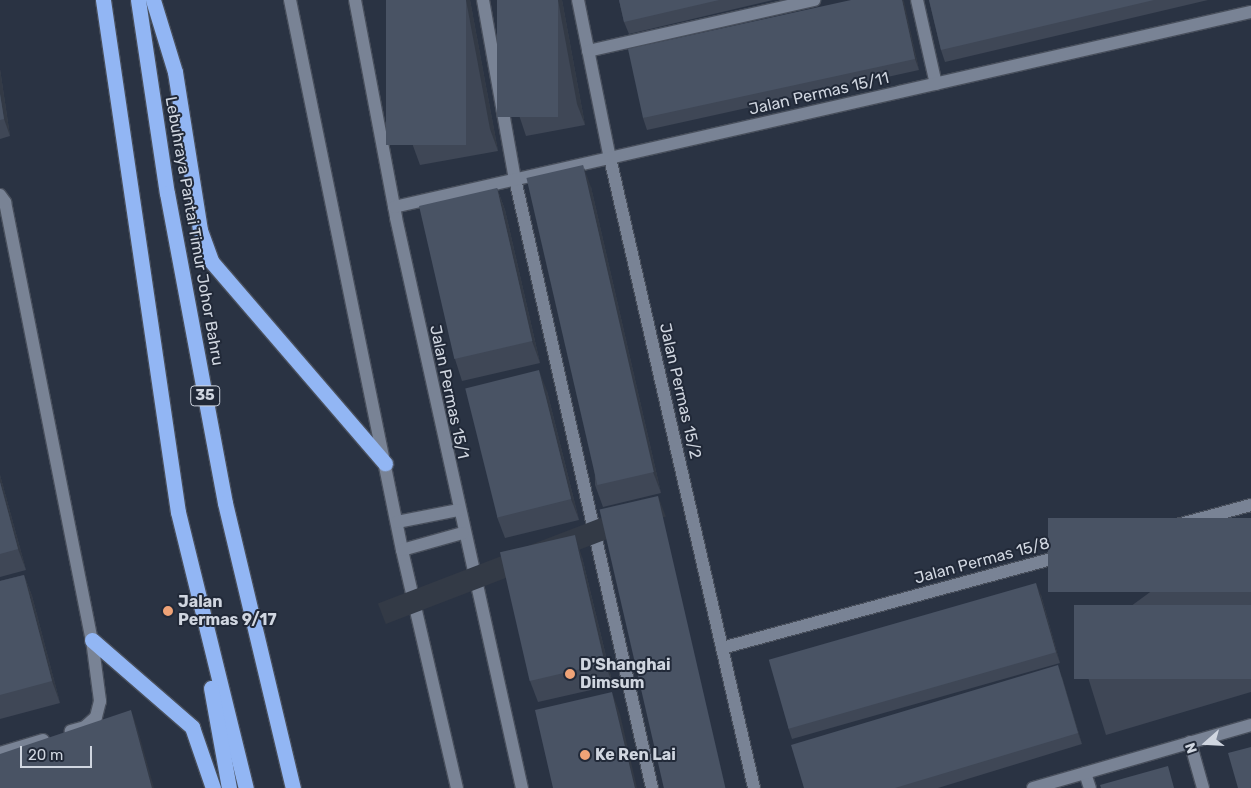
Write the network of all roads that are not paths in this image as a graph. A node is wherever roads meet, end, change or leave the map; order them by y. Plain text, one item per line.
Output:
1 (103, 0) edge
2 (138, 0) edge
3 (153, 0) edge
4 (290, 0) edge
5 (355, 0) edge
6 (484, 0) edge
7 (578, 0) edge
8 (814, 0) edge
9 (918, 0) edge
10 (1249, 0) edge
11 (1251, 11) edge
12 (588, 51) junction
13 (936, 84) junction
14 (610, 158) junction
15 (516, 179) junction
16 (0, 195) edge
17 (394, 207) junction
18 (385, 463) junction
19 (1251, 505) edge
20 (458, 510) junction
21 (178, 512) junction
22 (397, 522) junction
23 (463, 533) junction
24 (402, 550) junction
25 (92, 640) junction
26 (722, 648) junction
27 (1251, 725) edge
28 (1190, 742) junction
29 (0, 753) edge
30 (1085, 773) junction
31 (213, 788) edge
32 (229, 788) edge
33 (246, 788) edge
34 (293, 788) edge
35 (457, 788) edge
36 (522, 788) edge
37 (652, 788) edge
38 (754, 788) edge
39 (1033, 788) edge
40 (1090, 788) edge
41 (1203, 788) edge

1 - 21 highway
2 - 34 highway, Lebuhraya Pantai Timur Johor Bahru / 35
3 - 18 highway
4 - 18 street
5 - 17 street, Jalan Permas 15/1
6 - 15 street
7 - 12 street, Jalan Permas 15/2
8 - 12 street
9 - 13 street
10 - 11 street
11 - 13 street, Jalan Permas 15/11
12 - 14 street, Jalan Permas 15/2
13 - 14 street, Jalan Permas 15/11
14 - 15 street, Jalan Permas 15/11
14 - 26 street, Jalan Permas 15/2
15 - 17 street, Jalan Permas 15/11
15 - 37 street
16 - 25 street
17 - 20 street, Jalan Permas 15/1
18 - 22 street
19 - 26 street, Jalan Permas 15/8
20 - 22 street
20 - 23 street, Jalan Permas 15/1
21 - 32 highway
21 - 33 highway
22 - 24 street
23 - 24 street
23 - 36 street, Jalan Permas 15/1
24 - 35 street
25 - 29 street
25 - 31 highway
26 - 38 street, Jalan Permas 15/2
27 - 28 street
28 - 30 street
28 - 41 street
30 - 39 street
30 - 40 street

